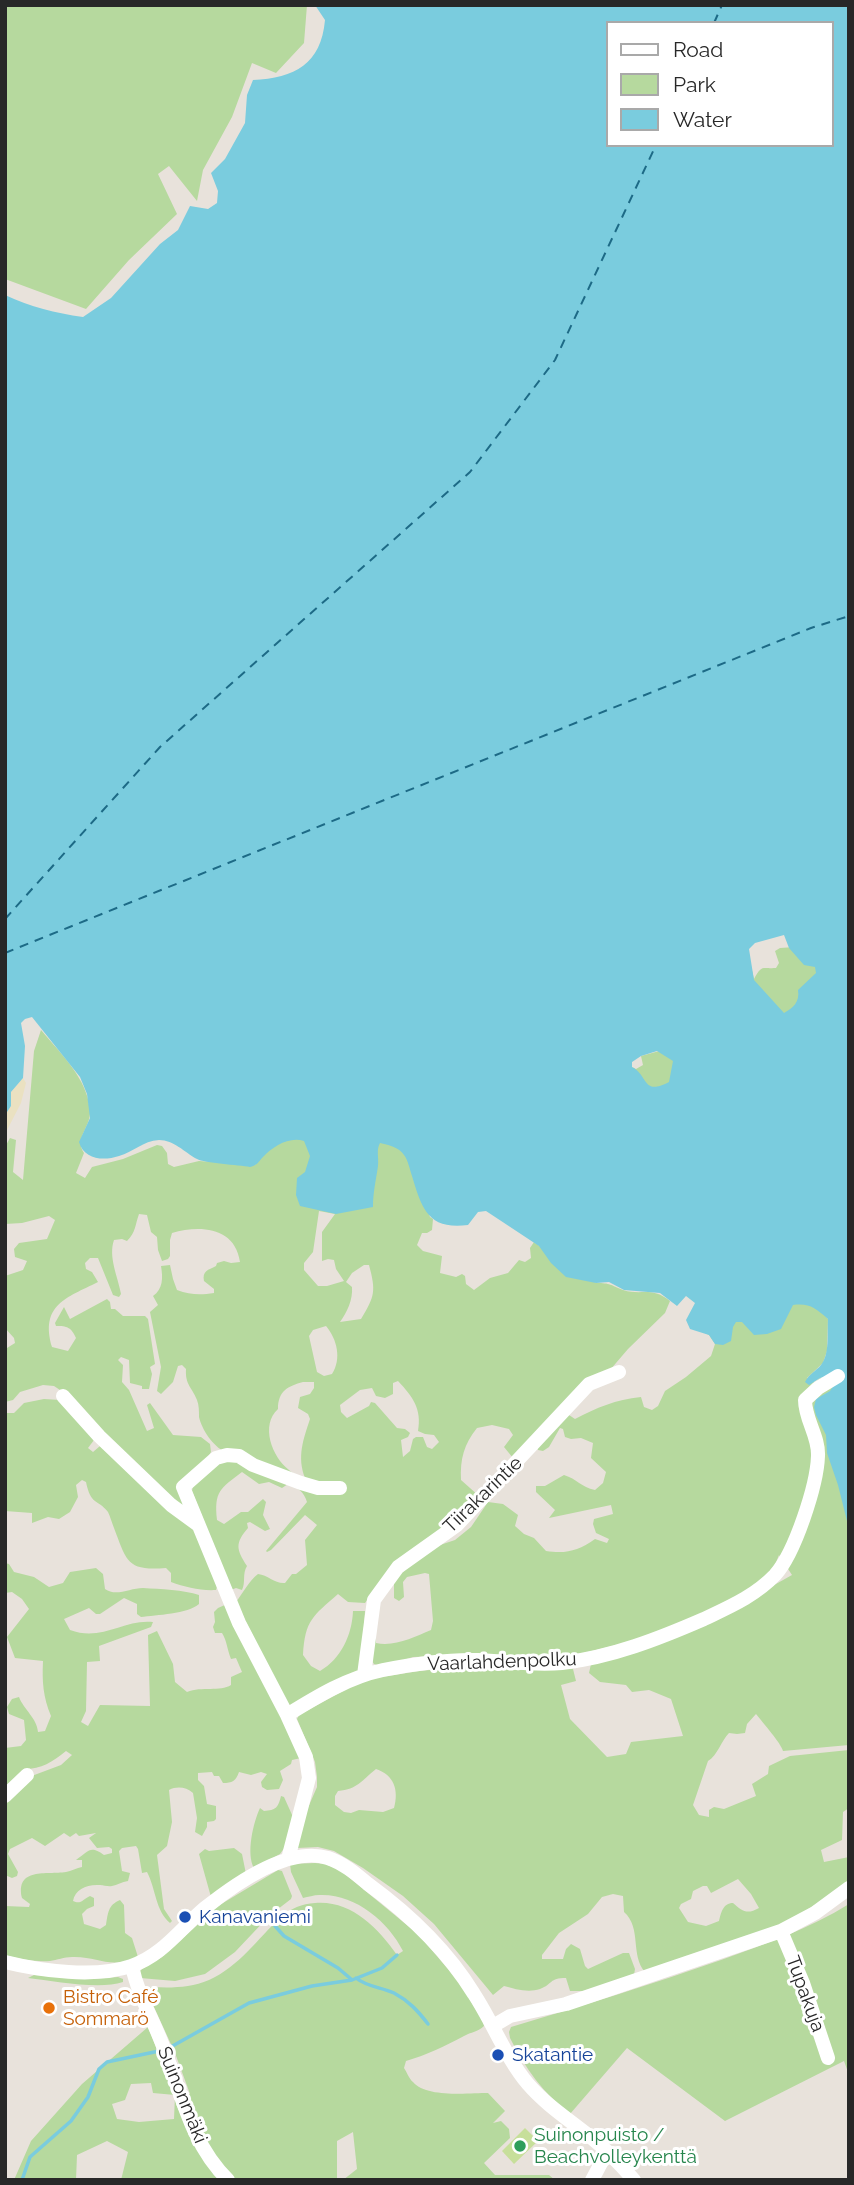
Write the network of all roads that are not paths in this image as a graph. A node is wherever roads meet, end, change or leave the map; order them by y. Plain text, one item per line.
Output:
1 (619, 1372) dead end
2 (838, 1376) dead end
3 (63, 1396) dead end
4 (340, 1488) dead end
5 (198, 1525) junction
6 (365, 1675) junction
7 (287, 1715) junction
8 (27, 1774) dead end
9 (5, 1796) edge
10 (288, 1859) junction
11 (849, 1888) edge
12 (781, 1931) junction
13 (5, 1962) edge
14 (132, 1966) junction
15 (493, 2026) junction
16 (828, 2058) dead end
17 (607, 2152) junction
18 (228, 2180) edge
19 (592, 2180) edge
20 (634, 2180) edge

1 - 6 street, Tiirakarintie
2 - 6 street, Vaarlahdenpolku
3 - 5 street
4 - 5 street
5 - 7 street
6 - 7 street, Vaarlahdenpolku
7 - 10 street
8 - 9 street
10 - 14 street
10 - 15 street
11 - 12 street
12 - 15 street
12 - 16 street, Tupakuja
13 - 14 street
14 - 18 street, Suinonmäki
15 - 17 street
17 - 19 street
17 - 20 street

